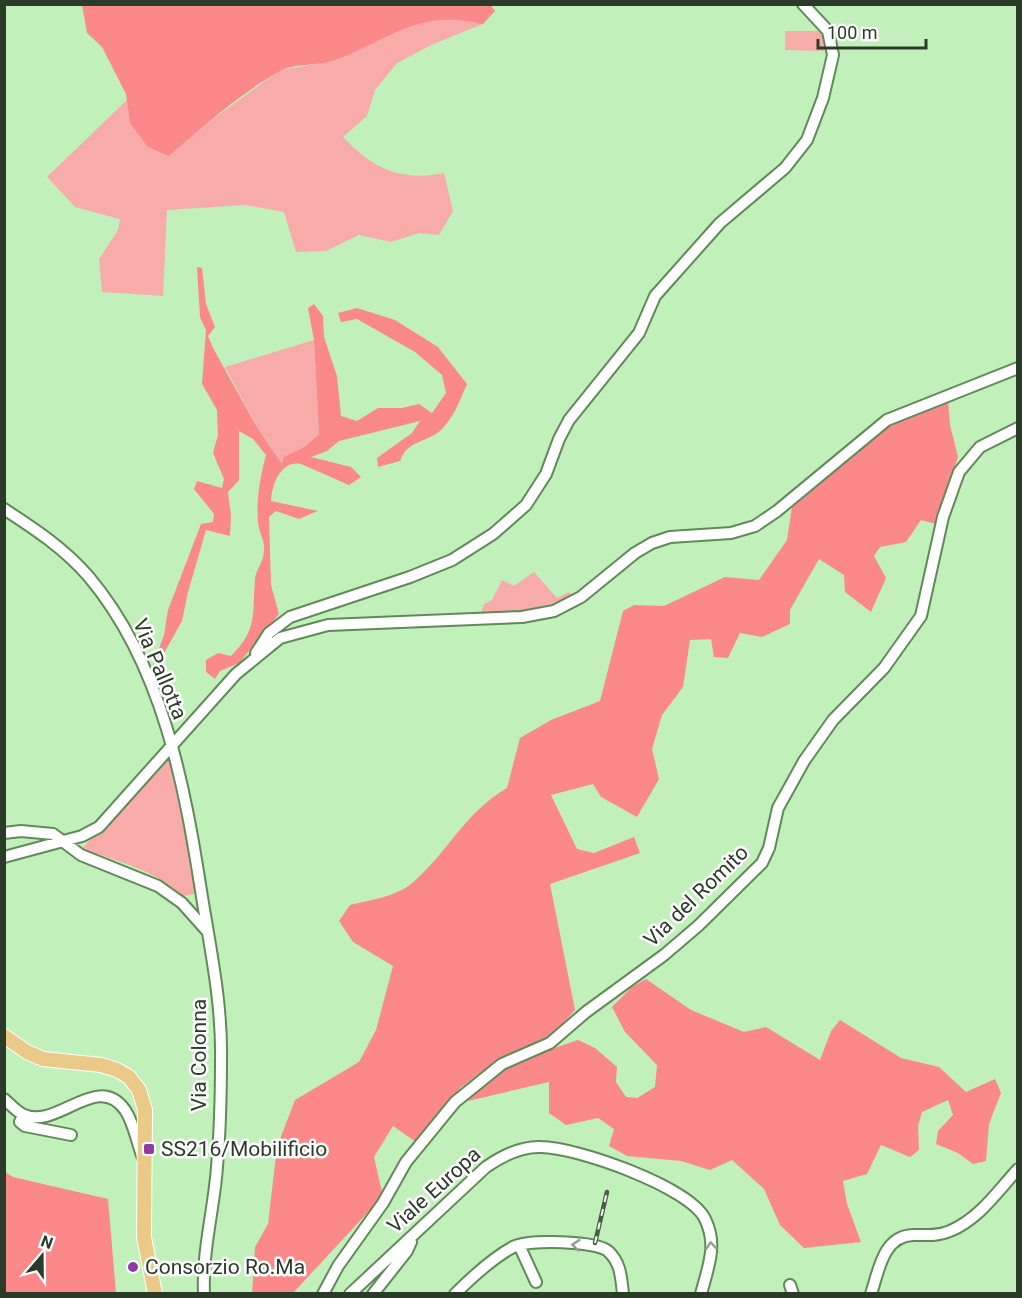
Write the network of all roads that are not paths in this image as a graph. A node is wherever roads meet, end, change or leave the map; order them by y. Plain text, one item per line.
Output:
1 (803, 4) edge
2 (1017, 368) edge
3 (1017, 428) edge
4 (4, 509) edge
5 (252, 659) junction
6 (171, 749) junction
7 (4, 833) edge
8 (62, 841) junction
9 (4, 857) edge
10 (207, 931) junction
11 (4, 1036) edge
12 (4, 1099) edge
13 (23, 1115) junction
14 (71, 1135) dead end
15 (143, 1159) junction
16 (1017, 1169) edge
17 (411, 1239) junction
18 (519, 1245) junction
19 (536, 1282) dead end
20 (155, 1293) edge
21 (204, 1293) edge
22 (323, 1293) edge
23 (350, 1293) edge
24 (373, 1293) edge
25 (455, 1293) edge
26 (623, 1293) edge
27 (701, 1293) edge
28 (871, 1293) edge

1 - 5 street
2 - 5 street
3 - 22 street, Via del Romito
4 - 6 street, Via Pallotta
5 - 6 street
6 - 8 street
6 - 10 street, Via Colonna
7 - 8 street
8 - 9 street
8 - 10 street
10 - 21 street, Via Colonna
11 - 15 main road
12 - 13 street
13 - 14 street
13 - 15 street
15 - 20 main road
16 - 28 street
17 - 23 street, Viale Europa
17 - 24 street
27 -> 17 street, Viale Europa
18 - 19 street
18 - 25 street
26 -> 18 street

